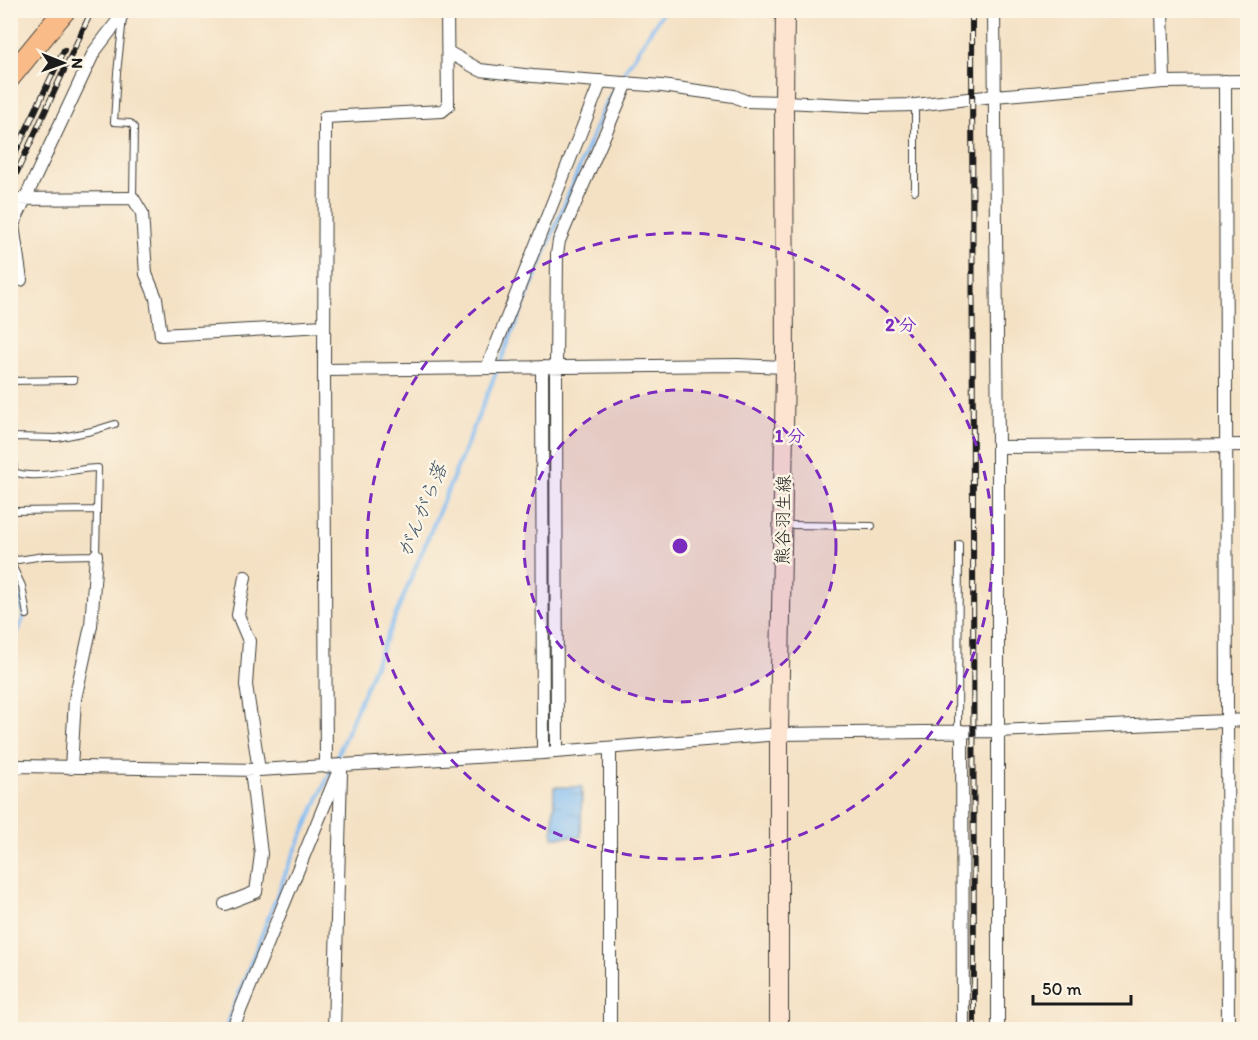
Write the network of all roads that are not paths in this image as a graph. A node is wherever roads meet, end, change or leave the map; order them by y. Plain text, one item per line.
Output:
1 (65, 10) edge
2 (447, 10) edge
3 (785, 10) edge
4 (994, 10) edge
5 (1162, 10) edge
6 (122, 12) edge
7 (448, 52) junction
8 (10, 77) edge
9 (607, 81) junction
10 (1225, 81) junction
11 (1248, 81) edge
12 (1164, 82) junction
13 (627, 83) junction
14 (994, 96) junction
15 (784, 102) junction
16 (915, 105) junction
17 (915, 191) dead end
18 (25, 198) junction
19 (133, 198) junction
20 (10, 199) edge
21 (12, 228) edge
22 (542, 235) junction
23 (558, 241) junction
24 (21, 280) dead end
25 (324, 326) junction
26 (542, 367) junction
27 (556, 367) junction
28 (785, 367) junction
29 (488, 368) junction
30 (324, 370) junction
31 (74, 380) dead end
32 (10, 381) edge
33 (10, 411) edge
34 (115, 424) dead end
35 (13, 437) junction
36 (1226, 445) junction
37 (1248, 446) edge
38 (998, 447) junction
39 (97, 510) junction
40 (10, 511) edge
41 (784, 525) junction
42 (872, 526) dead end
43 (959, 544) dead end
44 (96, 555) junction
45 (11, 559) edge
46 (245, 577) dead end
47 (27, 615) dead end
48 (1248, 720) edge
49 (1227, 721) junction
50 (960, 731) junction
51 (998, 731) junction
52 (779, 734) junction
53 (610, 748) junction
54 (557, 752) junction
55 (543, 753) junction
56 (334, 766) junction
57 (71, 768) junction
58 (255, 770) junction
59 (10, 773) edge
60 (10, 782) edge
61 (10, 813) edge
62 (225, 904) dead end
63 (232, 1029) edge
64 (334, 1029) edge
65 (610, 1029) edge
66 (779, 1029) edge
67 (963, 1029) edge
68 (998, 1029) edge
69 (1228, 1029) edge

1 - 8 highway
2 - 7 street
3 - 15 main road, 熊谷羽生線
4 - 14 street
5 - 12 street
6 - 18 street
6 - 19 lane
7 - 9 street
7 - 25 street
9 - 13 street
9 - 22 street
10 - 11 street
10 - 12 street
10 - 36 street
12 - 14 street
13 - 15 street
13 - 23 street
14 - 16 street
14 - 38 street
15 - 16 street
15 - 28 main road, 熊谷羽生線
16 - 17 lane
18 - 19 street
18 - 20 street
18 - 21 street
19 - 25 street
21 - 24 street
22 - 23 street
22 - 29 street
23 - 27 street
25 - 30 street
26 - 27 street
26 - 29 street
26 - 55 street
27 - 28 street
27 - 54 street
28 - 41 main road, 熊谷羽生線
29 - 30 street
30 - 56 street
31 - 32 lane
33 - 35 lane
34 - 35 lane
35 - 39 lane
36 - 37 street
36 - 38 street
36 - 49 street
38 - 51 street
39 - 40 lane
39 - 44 lane
41 - 42 lane
41 - 52 main road, 熊谷羽生線
43 - 50 lane
44 - 45 lane
44 - 57 street
45 - 47 lane
46 - 58 street
48 - 49 street
49 - 51 street
49 - 69 street
50 - 51 street
50 - 52 street
50 - 67 street
51 - 68 street
52 - 53 street
52 - 66 main road, 熊谷羽生線
53 - 54 street
53 - 65 street
54 - 55 street
55 - 56 street
56 - 58 street
56 - 63 street
56 - 64 street
57 - 58 street
57 - 59 street
58 - 62 street
60 - 61 street

